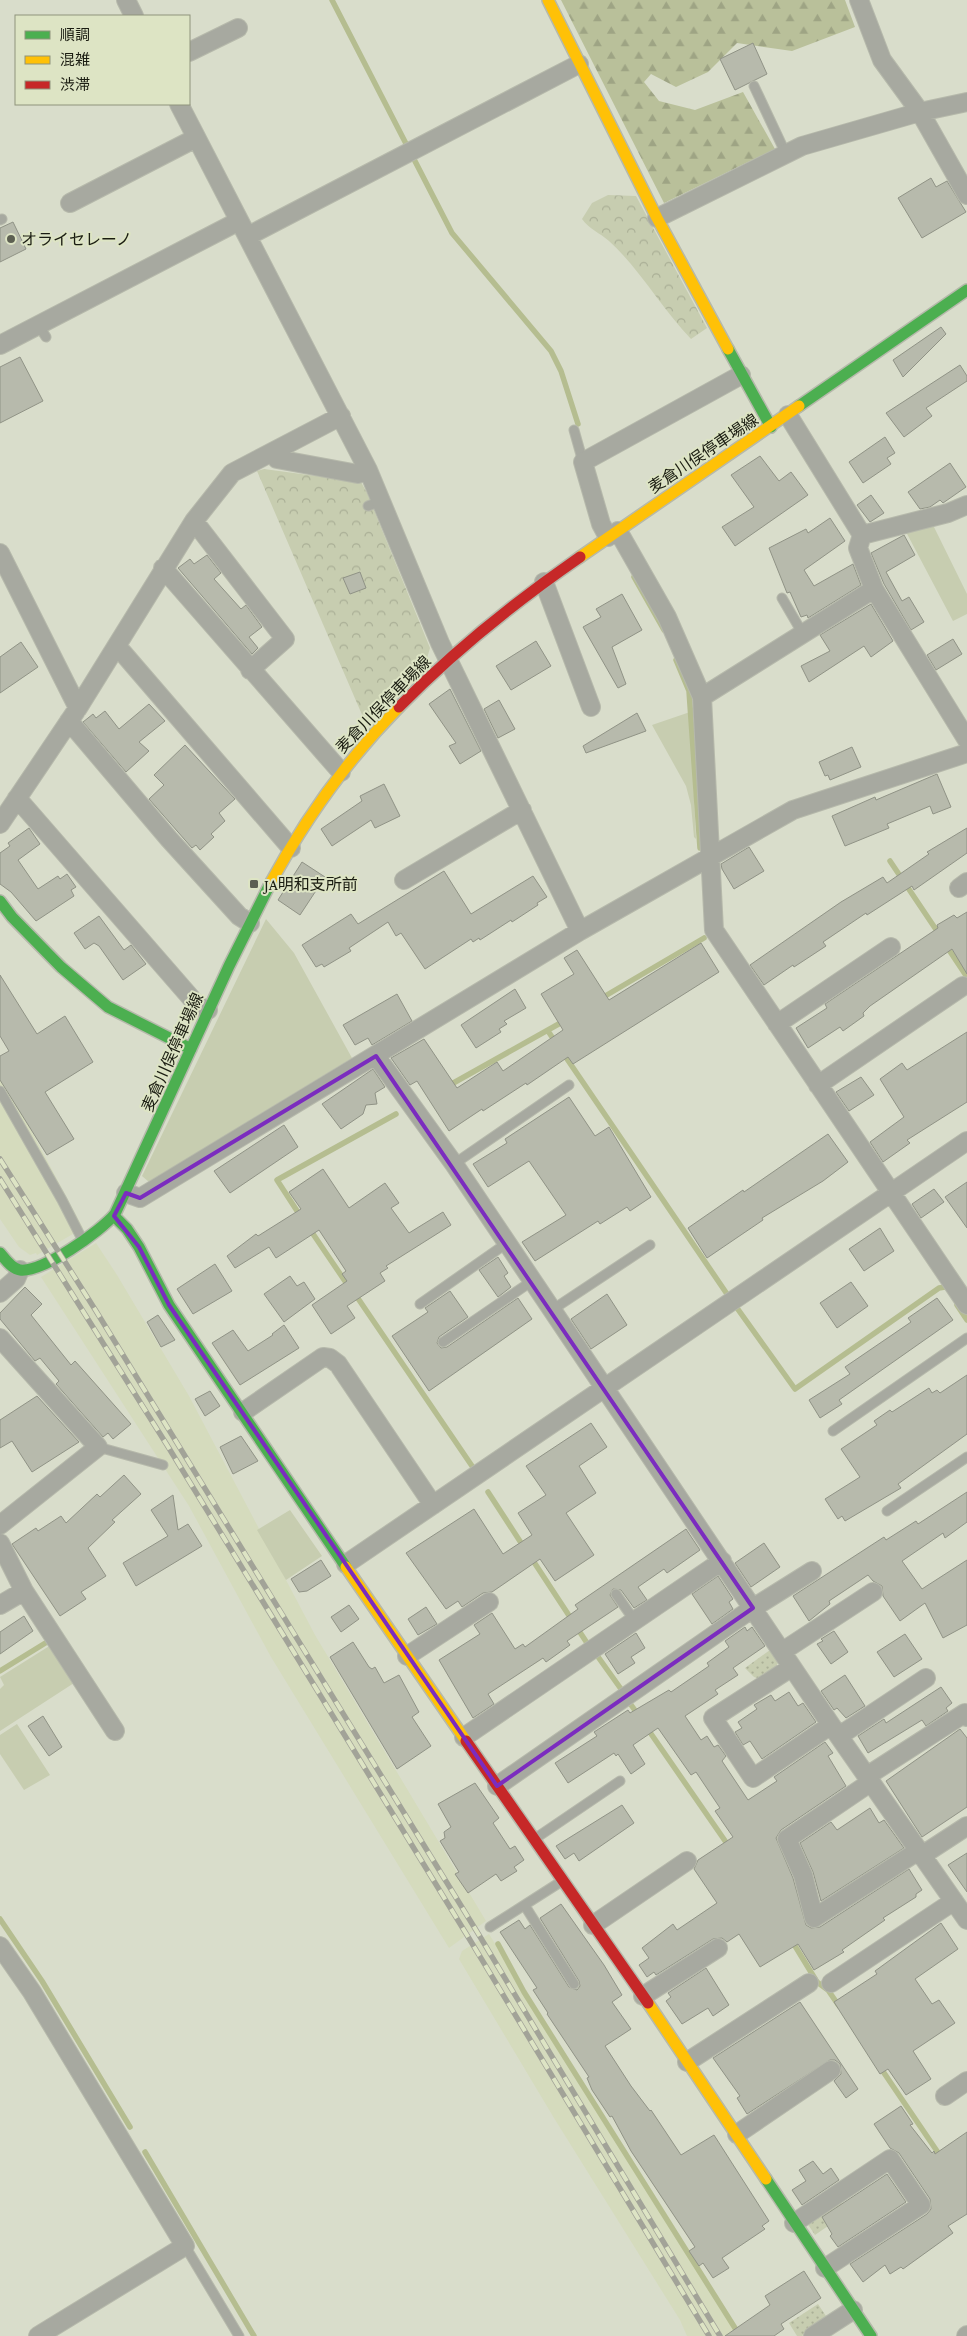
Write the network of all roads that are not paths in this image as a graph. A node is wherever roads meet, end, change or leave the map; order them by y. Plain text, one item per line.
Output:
1 (126, 0) edge
2 (548, 0) edge
3 (859, 0) edge
4 (134, 15) edge
5 (238, 28) dead end
6 (190, 52) edge
7 (579, 64) junction
8 (754, 86) dead end
9 (967, 102) edge
10 (180, 105) edge
11 (920, 112) junction
12 (196, 138) junction
13 (786, 154) junction
14 (967, 195) edge
15 (70, 202) dead end
16 (657, 218) junction
17 (244, 229) junction
18 (967, 290) edge
19 (0, 345) edge
20 (741, 374) junction
21 (788, 415) junction
22 (341, 416) junction
23 (771, 427) junction
24 (574, 430) dead end
25 (273, 452) junction
26 (583, 462) junction
27 (368, 470) junction
28 (967, 505) edge
29 (194, 521) junction
30 (613, 534) junction
31 (862, 536) junction
32 (0, 553) edge
33 (163, 568) junction
34 (544, 582) junction
35 (874, 588) junction
36 (782, 598) dead end
37 (802, 634) junction
38 (116, 648) junction
39 (448, 660) junction
40 (250, 670) junction
41 (702, 697) junction
42 (591, 707) dead end
43 (74, 715) junction
44 (967, 740) edge
45 (967, 753) edge
46 (341, 772) junction
47 (17, 798) junction
48 (522, 810) junction
49 (0, 824) edge
50 (291, 848) junction
51 (710, 857) junction
52 (404, 880) dead end
53 (0, 901) edge
54 (250, 923) junction
55 (580, 931) junction
56 (891, 947) dead end
57 (963, 986) dead end
58 (208, 1010) junction
59 (777, 1024) junction
60 (191, 1049) junction
61 (376, 1056) junction
62 (569, 1085) dead end
63 (818, 1086) junction
64 (0, 1091) edge
65 (967, 1141) edge
66 (454, 1164) junction
67 (126, 1193) junction
68 (891, 1193) junction
69 (114, 1216) junction
70 (82, 1241) junction
71 (507, 1243) junction
72 (650, 1245) dead end
73 (0, 1253) edge
74 (20, 1270) junction
75 (532, 1281) junction
76 (0, 1293) edge
77 (964, 1293) edge
78 (420, 1304) dead end
79 (552, 1310) junction
80 (0, 1338) edge
81 (967, 1338) edge
82 (443, 1342) dead end
83 (606, 1388) junction
84 (243, 1412) junction
85 (833, 1431) dead end
86 (98, 1447) junction
87 (967, 1457) edge
88 (163, 1465) dead end
89 (432, 1505) junction
90 (887, 1511) dead end
91 (0, 1525) edge
92 (0, 1543) edge
93 (722, 1561) junction
94 (346, 1564) junction
95 (812, 1571) dead end
96 (24, 1591) junction
97 (873, 1592) dead end
98 (616, 1594) dead end
99 (488, 1602) dead end
100 (0, 1605) edge
101 (753, 1608) junction
102 (634, 1620) junction
103 (783, 1651) junction
104 (407, 1656) junction
105 (792, 1667) junction
106 (926, 1678) dead end
107 (967, 1716) edge
108 (114, 1731) dead end
109 (835, 1731) junction
110 (464, 1737) junction
111 (869, 1780) junction
112 (620, 1781) dead end
113 (497, 1786) junction
114 (967, 1826) edge
115 (534, 1840) junction
116 (920, 1854) junction
117 (687, 1862) dead end
118 (563, 1881) junction
119 (954, 1901) junction
120 (525, 1906) junction
121 (967, 1920) edge
122 (593, 1925) junction
123 (490, 1927) dead end
124 (0, 1946) edge
125 (718, 1948) dead end
126 (831, 1982) dead end
127 (809, 1983) dead end
128 (574, 1984) dead end
129 (643, 1996) junction
130 (687, 2062) junction
131 (831, 2070) dead end
132 (967, 2081) edge
133 (945, 2096) dead end
134 (737, 2134) junction
135 (794, 2223) junction
136 (185, 2246) junction
137 (825, 2268) junction
138 (853, 2310) junction
139 (38, 2336) edge
140 (239, 2336) edge
141 (813, 2336) edge
142 (871, 2336) edge

1 - 4 street
2 - 7 street
3 - 11 street
5 - 6 street
7 - 16 street
7 - 17 street
8 - 13 lane
9 - 11 street
10 - 12 street
11 - 13 street
11 - 14 street
12 - 15 street
12 - 17 street
13 - 16 street
16 - 20 street
17 - 19 street
17 - 22 street
18 - 21 street, 麦倉川俣停車場線
20 - 23 street
20 - 26 street
21 - 23 street, 麦倉川俣停車場線
21 - 31 street
22 - 25 street
22 - 27 street
23 - 30 street, 麦倉川俣停車場線
24 - 26 lane
25 - 27 street
25 - 29 street
26 - 30 street
27 - 39 street
28 - 31 street
29 - 33 street
29 - 40 street
30 - 34 street, 麦倉川俣停車場線
30 - 41 street
31 - 35 street
32 - 43 street
33 - 38 street
33 - 40 street
34 - 39 street, 麦倉川俣停車場線
34 - 42 street
35 - 37 street
35 - 44 street
36 - 37 lane
37 - 41 street
38 - 43 street
38 - 50 street
39 - 46 street, 麦倉川俣停車場線
39 - 48 street
40 - 46 street
41 - 51 street
43 - 47 street
43 - 54 street
45 - 51 street
46 - 50 street, 麦倉川俣停車場線
47 - 49 street
47 - 58 street
48 - 52 street
48 - 55 street
50 - 54 street, 麦倉川俣停車場線
51 - 55 street
51 - 59 street
53 - 60 street
54 - 58 street, 麦倉川俣停車場線
55 - 61 street
56 - 59 street
57 - 63 street
58 - 60 street, 麦倉川俣停車場線
59 - 63 street
60 - 67 street, 麦倉川俣停車場線
61 - 66 street
61 - 67 street
62 - 66 lane
63 - 68 street
64 - 70 lane
65 - 68 street
66 - 71 street
67 - 69 street, 麦倉川俣停車場線
68 - 77 street
68 - 83 street
69 - 70 street, 麦倉川俣停車場線
69 - 84 street
70 - 74 street, 麦倉川俣停車場線
71 - 75 street
71 - 78 lane
72 - 79 lane
73 - 74 street
74 - 76 street
75 - 79 street
75 - 82 lane
79 - 83 street
80 - 86 street
81 - 85 lane
83 - 89 street
83 - 93 street
84 - 89 street
84 - 94 street
86 - 88 lane
86 - 91 street
87 - 90 lane
89 - 94 street
92 - 96 street
93 - 101 street
93 - 102 street
94 - 104 street
95 - 101 street
96 - 100 street
96 - 108 street
97 - 103 street
98 - 102 lane
99 - 104 street
101 - 103 street
101 - 113 street
102 - 110 street
103 - 105 street
104 - 110 street
105 - 109 street
105 - 109 street
106 - 109 street
107 - 111 street
109 - 111 street
110 - 113 street
111 - 116 street
111 - 116 street
112 - 115 lane
113 - 115 street
114 - 116 street
115 - 118 street
116 - 119 street
117 - 122 street
118 - 120 lane
118 - 122 street
119 - 121 street
119 - 126 street
120 - 123 lane
120 - 128 lane
122 - 129 street
124 - 136 street
125 - 129 street
127 - 130 street
129 - 130 street
130 - 134 street
131 - 134 street
132 - 133 street
134 - 135 street
135 - 137 street
135 - 137 street
136 - 139 street
136 - 140 lane
137 - 138 street
138 - 141 street
138 - 142 street

